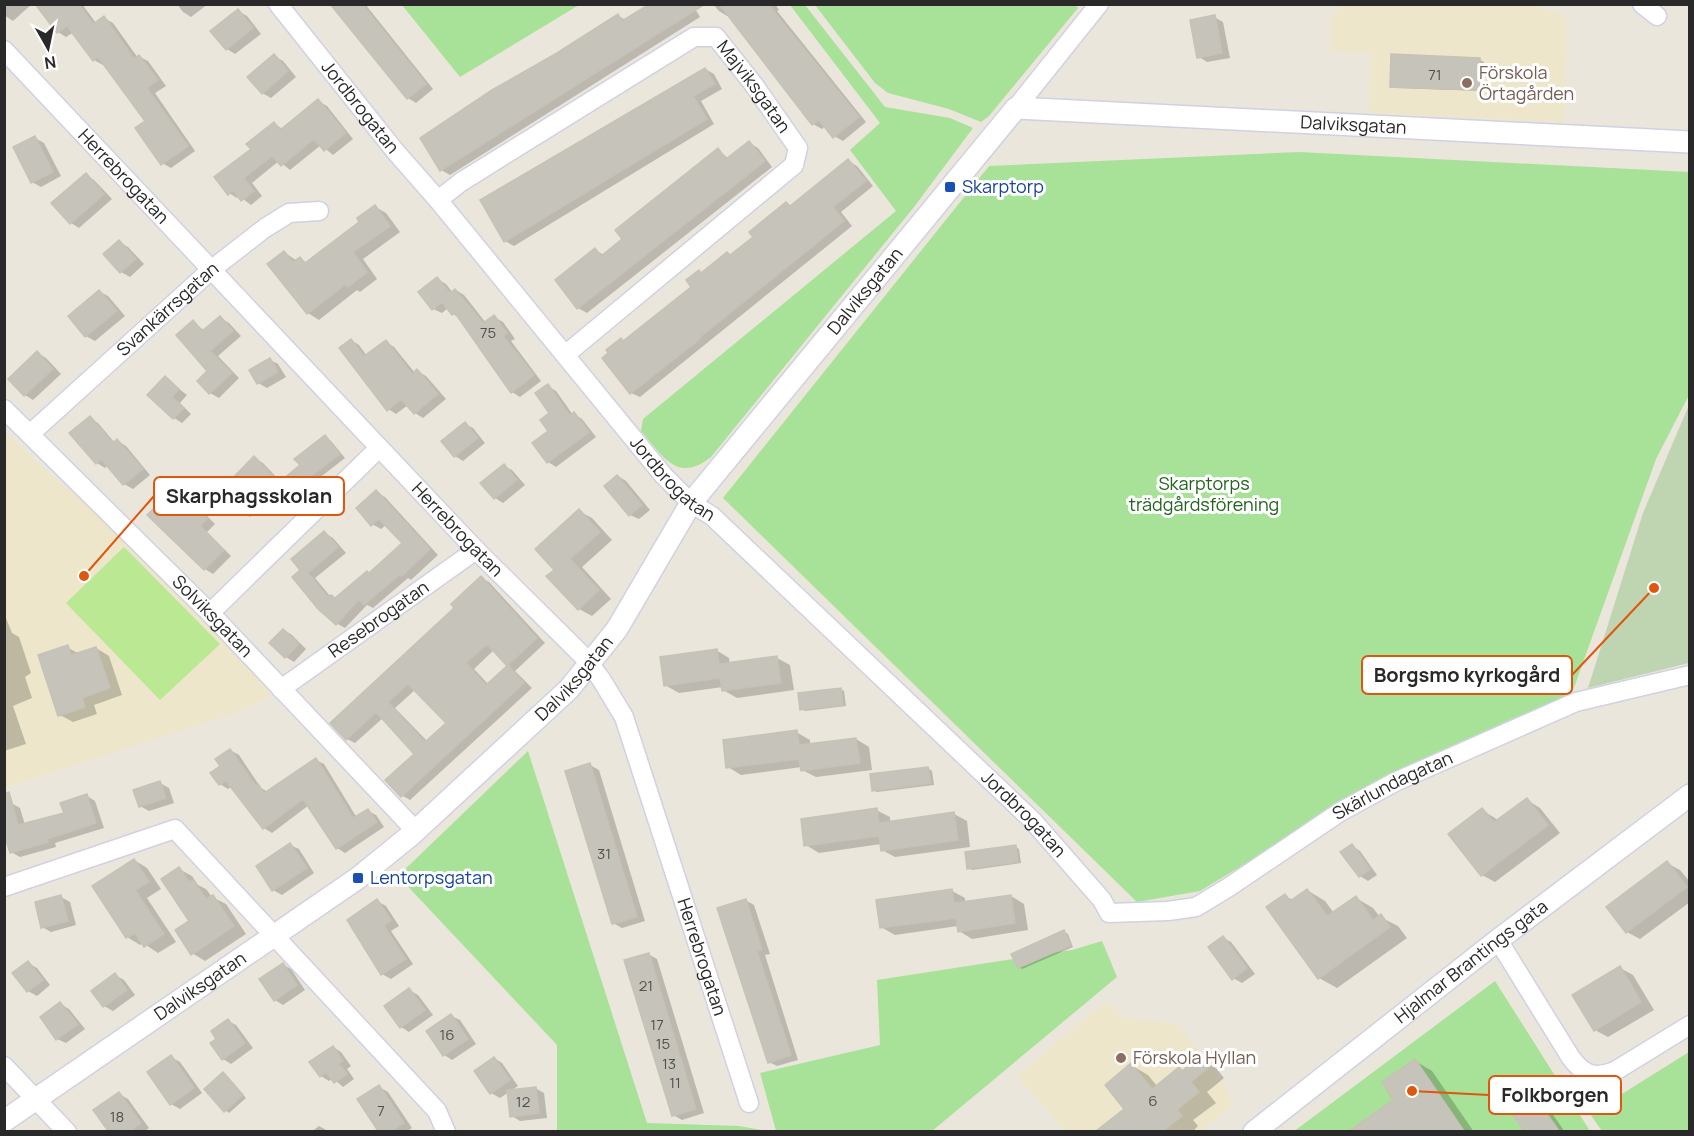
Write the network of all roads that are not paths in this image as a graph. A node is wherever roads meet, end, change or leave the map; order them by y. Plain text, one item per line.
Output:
1 (278, 4) edge
2 (1099, 4) edge
3 (1642, 4) edge
4 (1657, 16) dead end
5 (4, 50) edge
6 (1016, 108) junction
7 (1689, 142) edge
8 (438, 200) junction
9 (319, 211) dead end
10 (211, 270) junction
11 (565, 355) junction
12 (4, 409) edge
13 (30, 434) junction
14 (379, 448) junction
15 (691, 503) junction
16 (476, 550) junction
17 (210, 613) junction
18 (591, 664) junction
19 (1689, 675) edge
20 (281, 689) junction
21 (1689, 795) edge
22 (415, 830) junction
23 (4, 887) edge
24 (1109, 913) joint
25 (275, 935) junction
26 (1498, 940) junction
27 (1689, 1025) edge
28 (4, 1066) edge
29 (36, 1099) junction
30 (749, 1103) dead end
31 (4, 1121) edge
32 (67, 1131) edge
33 (446, 1131) edge
34 (1254, 1131) edge

1 - 8 street, Jordbrogatan
2 - 6 street, Dalviksgatan
3 - 4 street
5 - 10 street, Herrebrogatan
6 - 7 street, Dalviksgatan
6 - 15 street, Dalviksgatan
8 - 11 street, Jordbrogatan
8 - 11 street, Majviksgatan
9 - 10 street, Svankärrsgatan
10 - 13 street, Svankärrsgatan
10 - 14 street, Herrebrogatan
11 - 15 street, Jordbrogatan
12 - 13 street, Solviksgatan
13 - 17 street, Solviksgatan
14 - 16 street, Herrebrogatan
14 - 17 street
15 - 18 street, Dalviksgatan
15 - 24 street, Jordbrogatan
16 - 18 street, Herrebrogatan
16 - 20 street, Resebrogatan
17 - 20 street, Solviksgatan
18 - 22 street, Dalviksgatan
18 - 30 street, Herrebrogatan
19 - 24 street, Skärlundagatan
20 - 22 street, Solviksgatan
21 - 26 street, Hjalmar Brantings gata
22 - 25 street, Dalviksgatan
23 - 25 street
25 - 29 street, Dalviksgatan
25 - 33 street
26 - 27 street
26 - 34 street, Hjalmar Brantings gata
28 - 29 street
29 - 31 street, Dalviksgatan
29 - 32 street

